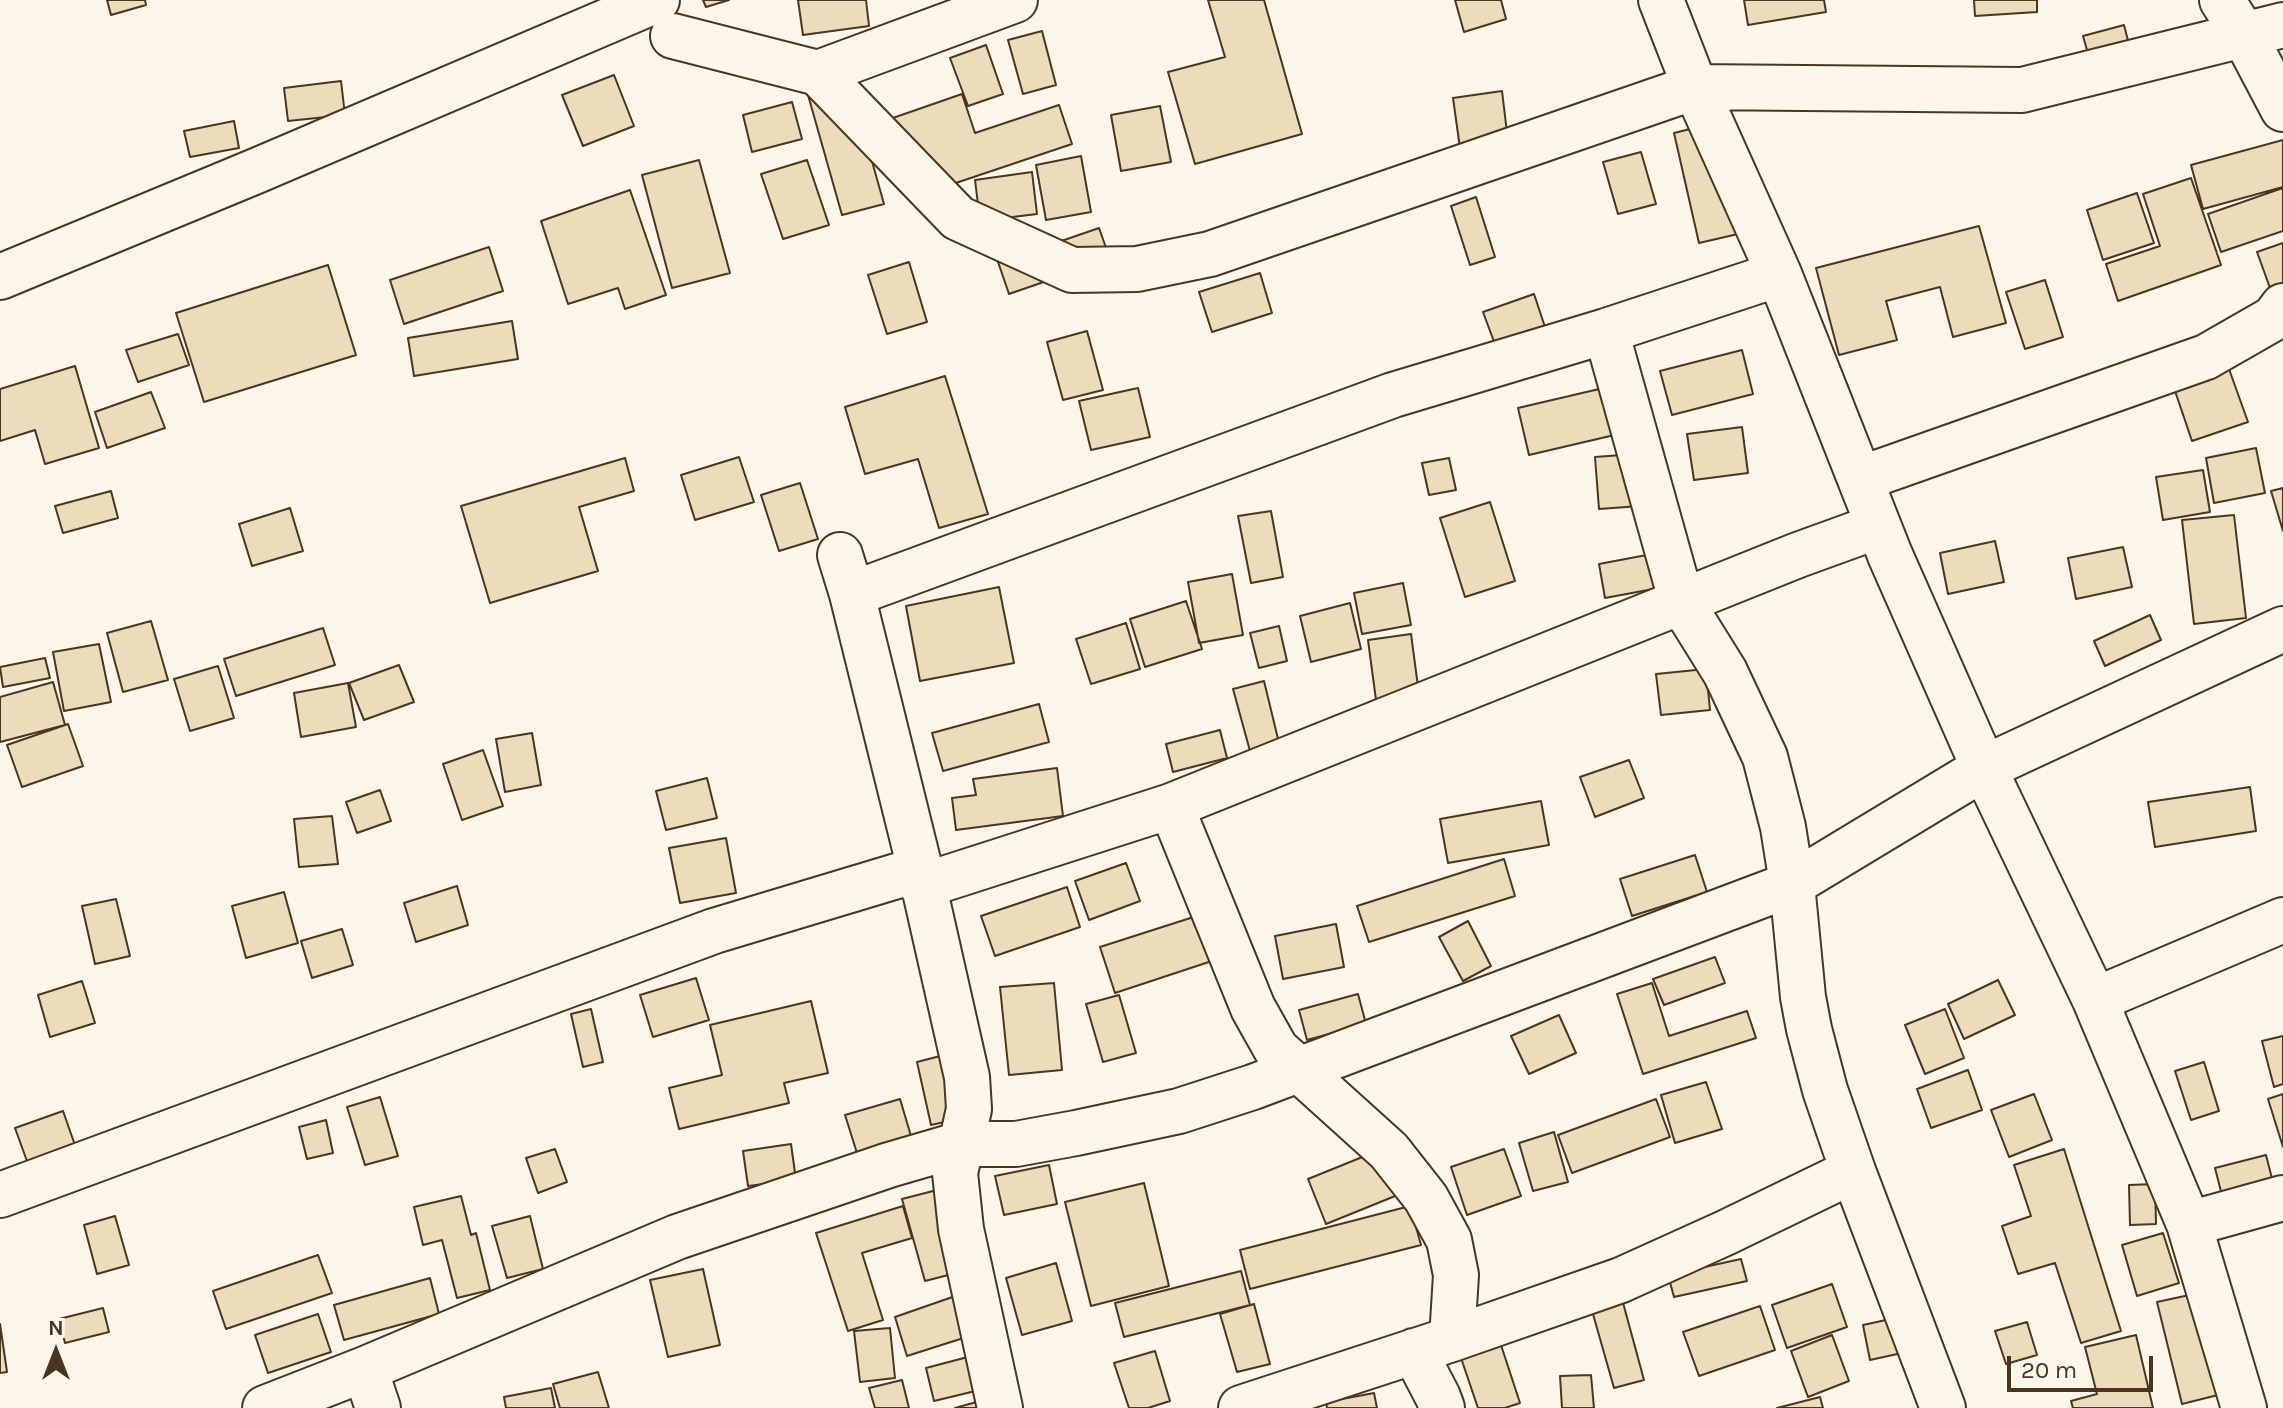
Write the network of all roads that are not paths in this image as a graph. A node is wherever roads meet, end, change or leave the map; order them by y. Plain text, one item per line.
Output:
1 (1015, 0) edge
2 (1661, 0) edge
3 (665, 18) edge
4 (2250, 20) edge
5 (818, 73) junction
6 (1695, 87) junction
7 (2283, 109) edge
8 (1779, 274) junction
9 (0, 277) edge
10 (2283, 306) edge
11 (1606, 331) junction
12 (1860, 479) junction
13 (1878, 526) junction
14 (1682, 603) junction
15 (2283, 629) edge
16 (1984, 768) junction
17 (1171, 806) junction
18 (921, 878) junction
19 (1792, 884) junction
20 (2283, 920) edge
21 (2095, 1000) junction
22 (1298, 1071) junction
23 (961, 1144) junction
24 (1853, 1171) junction
25 (0, 1195) edge
26 (2283, 1198) edge
27 (2189, 1224) junction
28 (1433, 1345) junction
29 (372, 1389) edge
30 (265, 1408) edge
31 (1000, 1408) edge
32 (1241, 1408) edge
33 (1442, 1408) edge
34 (1943, 1408) edge
35 (2244, 1408) edge

1 - 5 street
2 - 6 street
3 - 5 street
3 - 9 street
4 - 6 street
4 - 7 street
5 - 6 street
6 - 8 street
8 - 11 street
8 - 12 street
10 - 12 street
11 - 14 street
11 - 18 street
12 - 13 street
13 - 14 street
13 - 16 street
14 - 17 street
14 - 19 street
15 - 16 street
16 - 19 street
16 - 21 street
17 - 18 street
17 - 22 street
18 - 23 street
18 - 25 street
19 - 22 street
19 - 24 street
20 - 21 street
21 - 27 street
22 - 23 street
22 - 28 street
23 - 29 street
23 - 31 street
24 - 28 street
24 - 34 street
26 - 27 street
27 - 35 street
28 - 32 street
28 - 33 street
29 - 30 street

